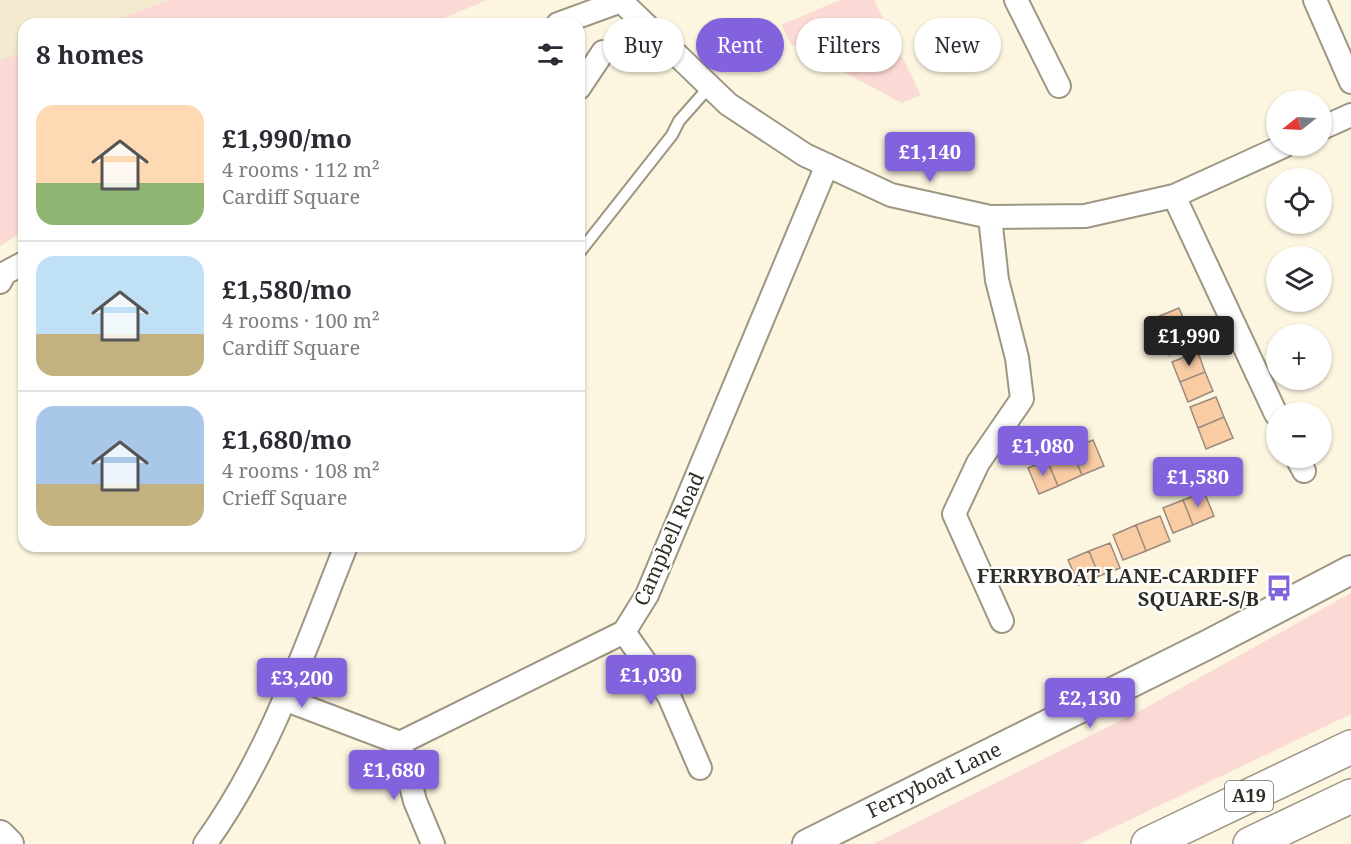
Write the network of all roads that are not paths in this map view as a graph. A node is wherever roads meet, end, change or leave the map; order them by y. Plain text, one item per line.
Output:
1 (1016, 0) edge
2 (1315, 0) edge
3 (621, 1) edge
4 (574, 18) edge
5 (603, 52) dead end
6 (585, 78) edge
7 (1351, 82) edge
8 (710, 86) junction
9 (1059, 86) dead end
10 (1351, 115) edge
11 (1332, 124) edge
12 (1266, 154) edge
13 (827, 165) junction
14 (1174, 196) junction
15 (990, 217) junction
16 (585, 246) edge
17 (18, 266) edge
18 (0, 282) edge
19 (1270, 402) edge
20 (343, 552) edge
21 (1351, 570) edge
22 (1002, 621) dead end
23 (624, 632) junction
24 (284, 699) junction
25 (399, 743) junction
26 (1351, 747) edge
27 (700, 768) dead end
28 (1351, 796) edge
29 (0, 835) edge
30 (9, 844) edge
31 (205, 844) edge
32 (432, 844) edge
33 (807, 844) edge
34 (1148, 844) edge
35 (1250, 844) edge

1 - 9 street
2 - 7 street
3 - 4 street
3 - 8 street
5 - 6 street
8 - 13 street
8 - 16 lane
10 - 11 street
12 - 14 street
13 - 15 street
13 - 23 street, Campbell Road
14 - 15 street
14 - 19 street
15 - 22 street
17 - 18 street
20 - 24 street
21 - 33 street, Ferryboat Lane
23 - 25 street
23 - 27 street
24 - 25 street
24 - 31 street
25 - 32 street
26 - 34 highway, A19
28 - 35 highway, A19
29 - 30 street

